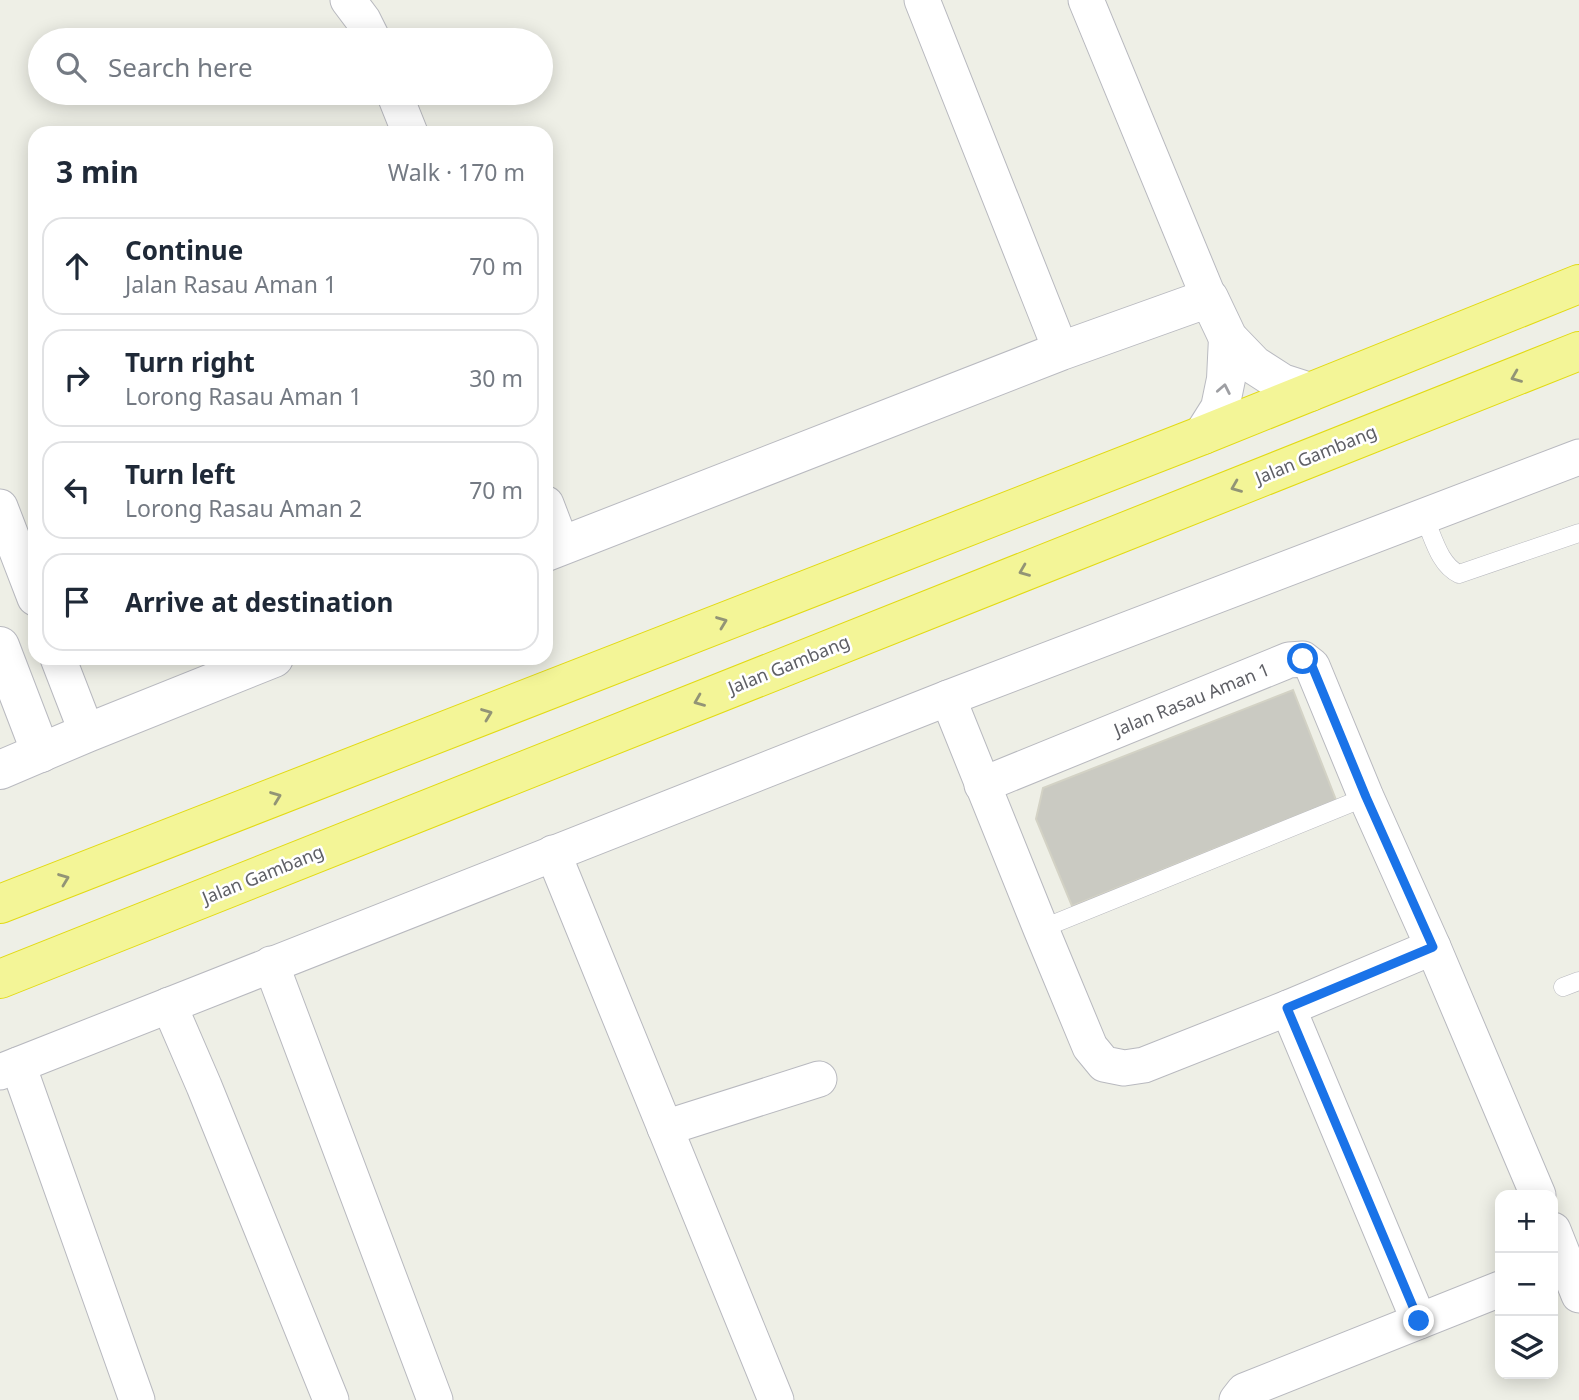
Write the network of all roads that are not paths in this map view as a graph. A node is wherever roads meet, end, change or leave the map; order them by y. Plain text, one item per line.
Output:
1 (348, 0) edge
2 (922, 0) edge
3 (1086, 0) edge
4 (367, 28) edge
5 (399, 105) edge
6 (407, 126) edge
7 (1579, 284) edge
8 (1209, 298) junction
9 (1228, 338) junction
10 (1061, 351) junction
11 (1579, 351) edge
12 (1310, 392) junction
13 (1203, 435) junction
14 (1579, 457) edge
15 (0, 507) edge
16 (1424, 517) junction
17 (1579, 533) edge
18 (554, 549) edge
19 (28, 580) edge
20 (0, 646) edge
21 (61, 665) edge
22 (257, 665) edge
23 (948, 698) junction
24 (87, 733) junction
25 (41, 753) junction
26 (0, 771) edge
27 (982, 785) junction
28 (1366, 797) junction
29 (553, 853) junction
30 (0, 904) edge
31 (1041, 929) junction
32 (1433, 947) junction
33 (271, 964) junction
34 (0, 979) edge
35 (169, 1005) junction
36 (1287, 1008) junction
37 (9, 1069) edge
38 (819, 1079) dead end
39 (665, 1128) junction
40 (1536, 1190) edge
41 (1560, 1266) edge
42 (1495, 1291) edge
43 (1579, 1295) edge
44 (1419, 1321) junction
45 (137, 1400) edge
46 (331, 1400) edge
47 (435, 1400) edge
48 (776, 1400) edge
49 (1237, 1400) edge

1 - 4 street
2 - 10 street
3 - 8 street
5 - 6 street
7 - 12 highway
8 - 9 street
8 - 10 street
9 - 12 street
13 -> 9 street
10 - 18 street
11 -> 34 highway, Jalan Gambang
12 - 13 highway
30 -> 13 highway
14 - 16 street
15 - 19 street
16 - 17 lane
16 - 23 street
20 - 25 street
21 - 24 street
22 - 24 street
23 - 27 street
23 - 29 street
24 - 25 street
25 - 26 street
27 - 28 street, Jalan Rasau Aman 1
27 - 31 street
28 - 31 lane
28 - 32 street, Jalan Rasau Aman 1
29 - 33 street
29 - 39 street
31 - 36 street
32 - 36 street
32 - 40 street, Jalan Rasau Aman 1
33 - 35 street
33 - 47 street
35 - 37 street
35 - 46 street
36 - 44 street
37 - 45 street
38 - 39 street
39 - 48 street
41 - 43 street
42 - 44 street
44 - 49 street

